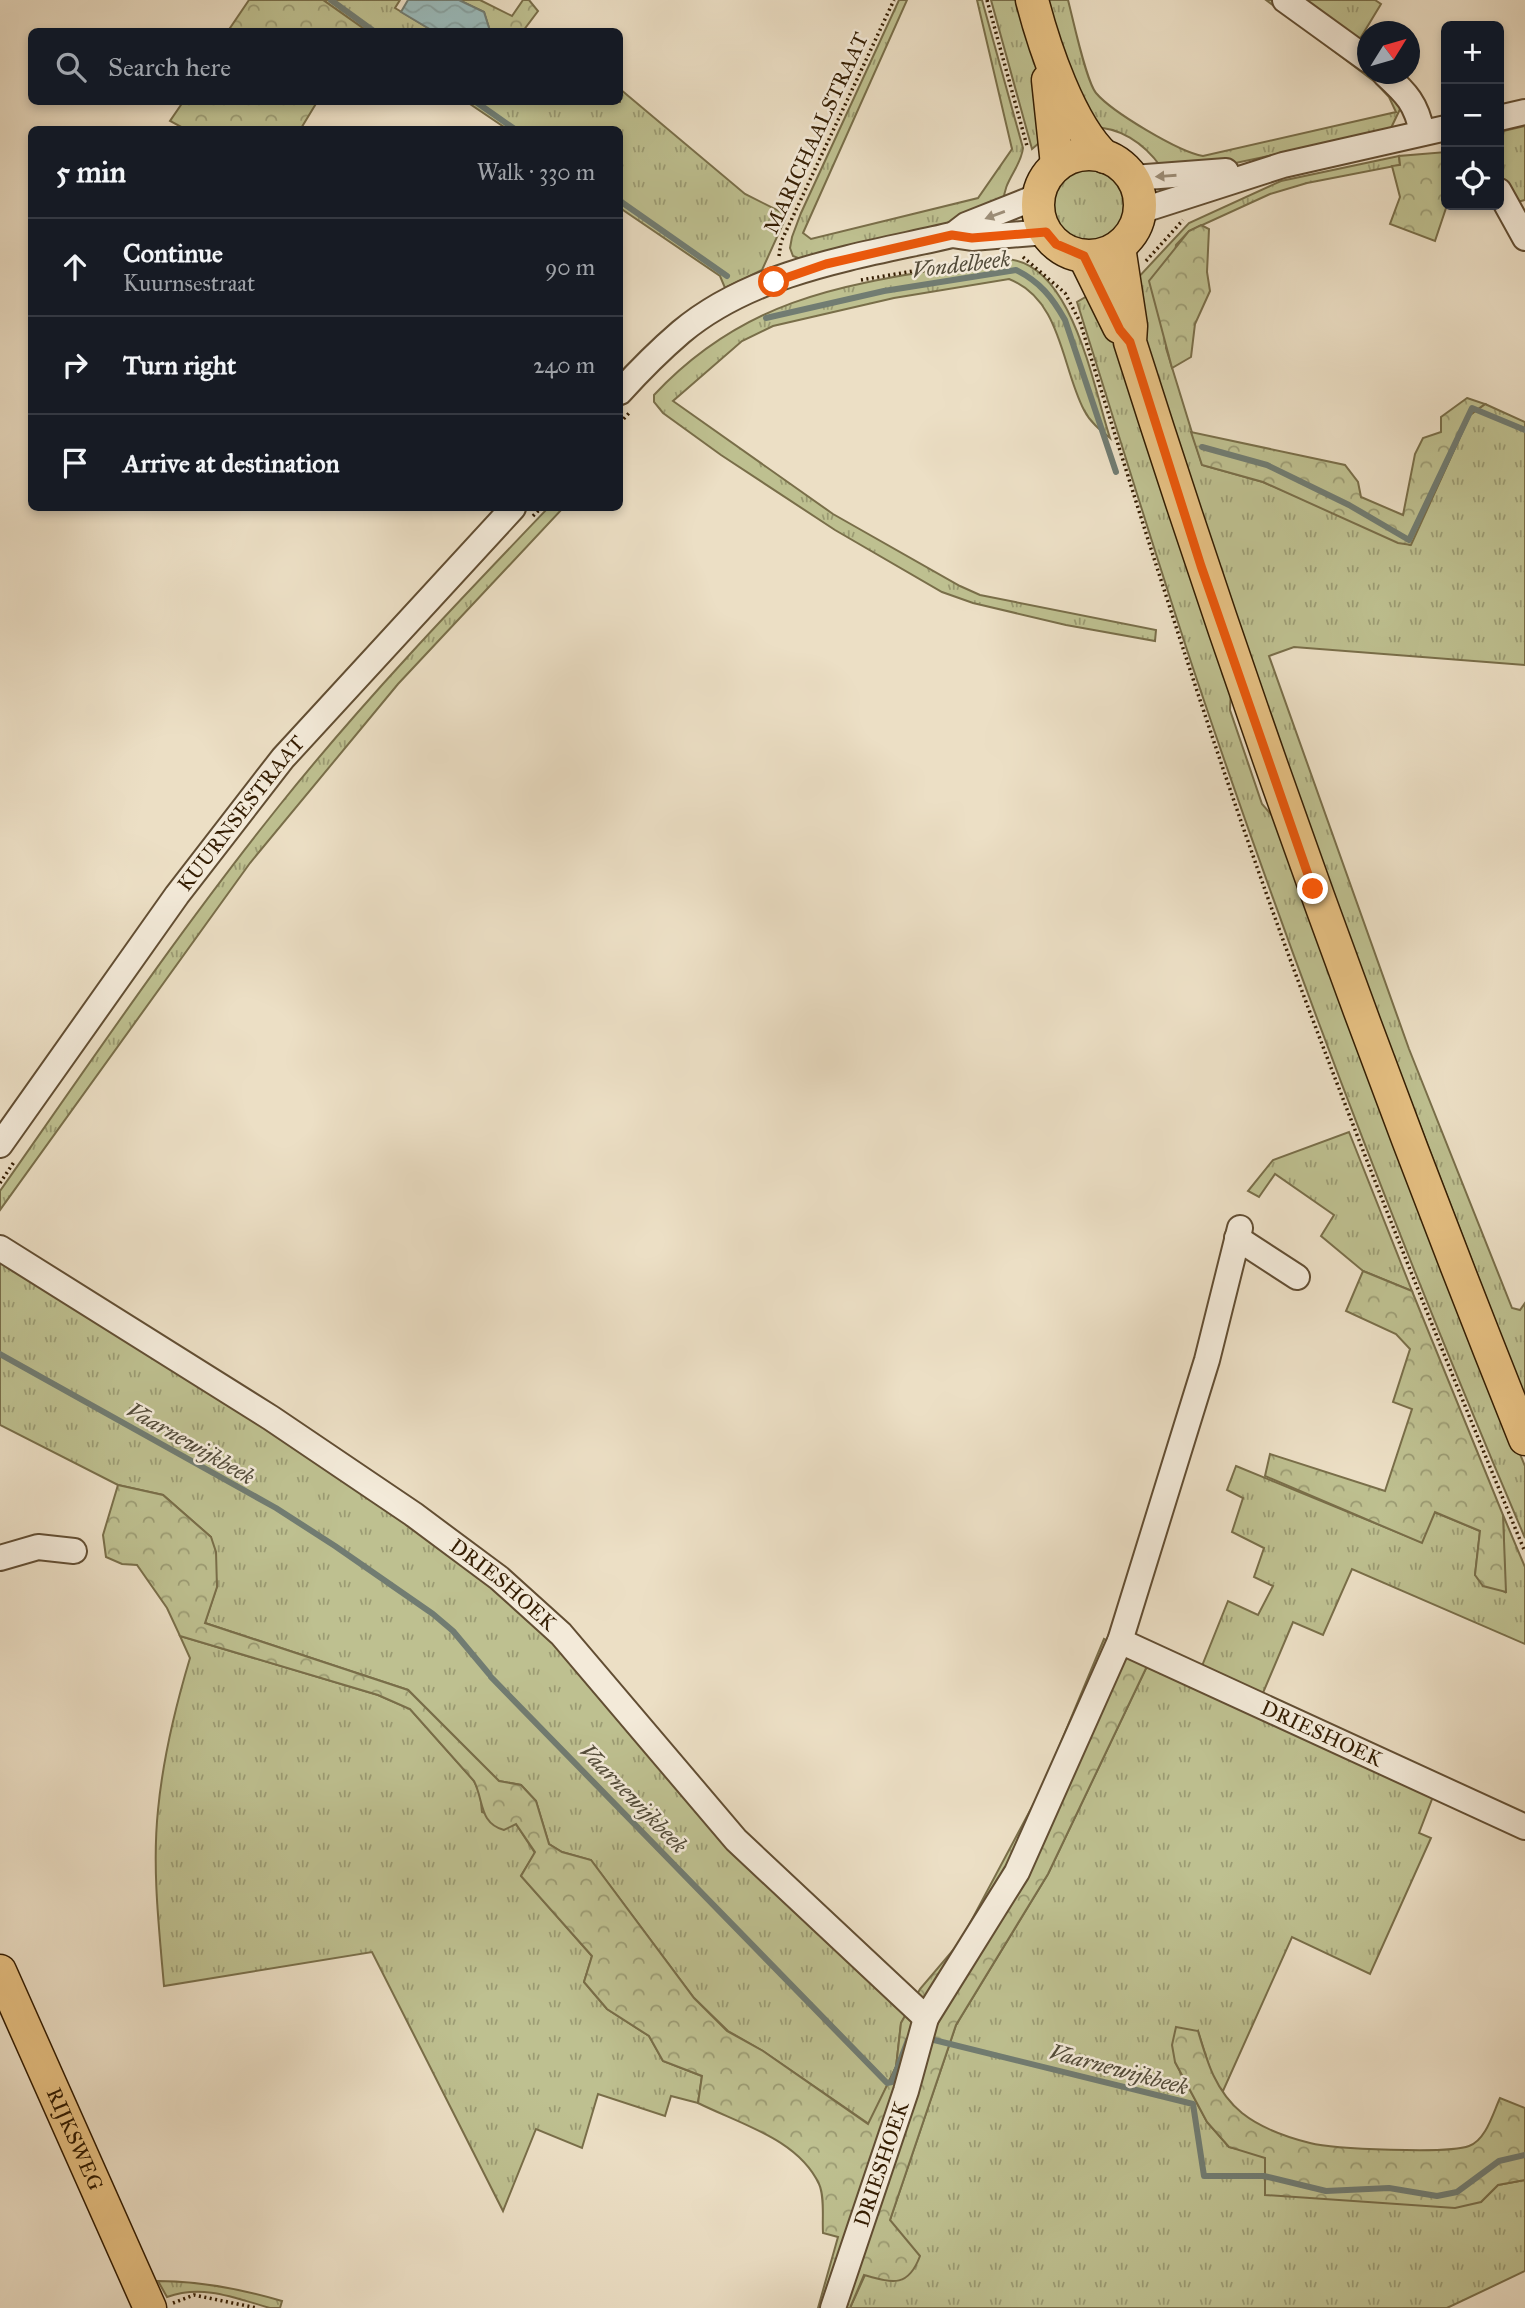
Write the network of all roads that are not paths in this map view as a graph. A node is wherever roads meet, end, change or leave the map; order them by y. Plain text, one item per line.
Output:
1 (1032, 0) edge
2 (1285, 0) edge
3 (1357, 53) edge
4 (1047, 55) junction
5 (1396, 84) edge
6 (1525, 112) edge
7 (1504, 117) edge
8 (1441, 129) edge
9 (1422, 133) junction
10 (1105, 157) junction
11 (1044, 162) junction
12 (1283, 164) junction
13 (1133, 178) junction
14 (1039, 197) junction
15 (1504, 200) edge
16 (1140, 211) junction
17 (1030, 234) junction
18 (952, 235) junction
19 (1525, 238) edge
20 (1119, 247) junction
21 (1084, 256) junction
22 (1130, 342) junction
23 (628, 398) edge
24 (523, 512) edge
25 (8, 1153) edge
26 (0, 1248) edge
27 (1297, 1277) dead end
28 (1525, 1439) edge
29 (74, 1550) dead end
30 (0, 1558) edge
31 (1120, 1641) junction
32 (1525, 1827) edge
33 (0, 1971) edge
34 (926, 2018) junction
35 (150, 2308) edge
36 (834, 2308) edge

1 - 4 main road
2 - 3 street
4 - 10 main road
4 - 11 main road
5 - 9 street
6 - 7 street
8 - 9 street
9 - 12 street
10 - 11 main road
10 - 13 main road
11 - 14 main road
12 -> 13 street
12 - 16 street
13 - 16 main road
14 - 17 main road
14 -> 18 street
15 - 19 street
16 - 20 main road
17 - 18 street
17 - 21 main road
18 - 23 street
20 - 21 main road
20 - 22 main road
21 - 22 main road
22 - 28 main road
24 - 25 street, KUURNSESTRAAT
26 - 34 street, DRIESHOEK
27 - 31 street, DRIESHOEK
29 - 30 street
31 - 32 street, DRIESHOEK
31 - 34 street, DRIESHOEK
33 - 35 main road, RIJKSWEG
34 - 36 street, DRIESHOEK

